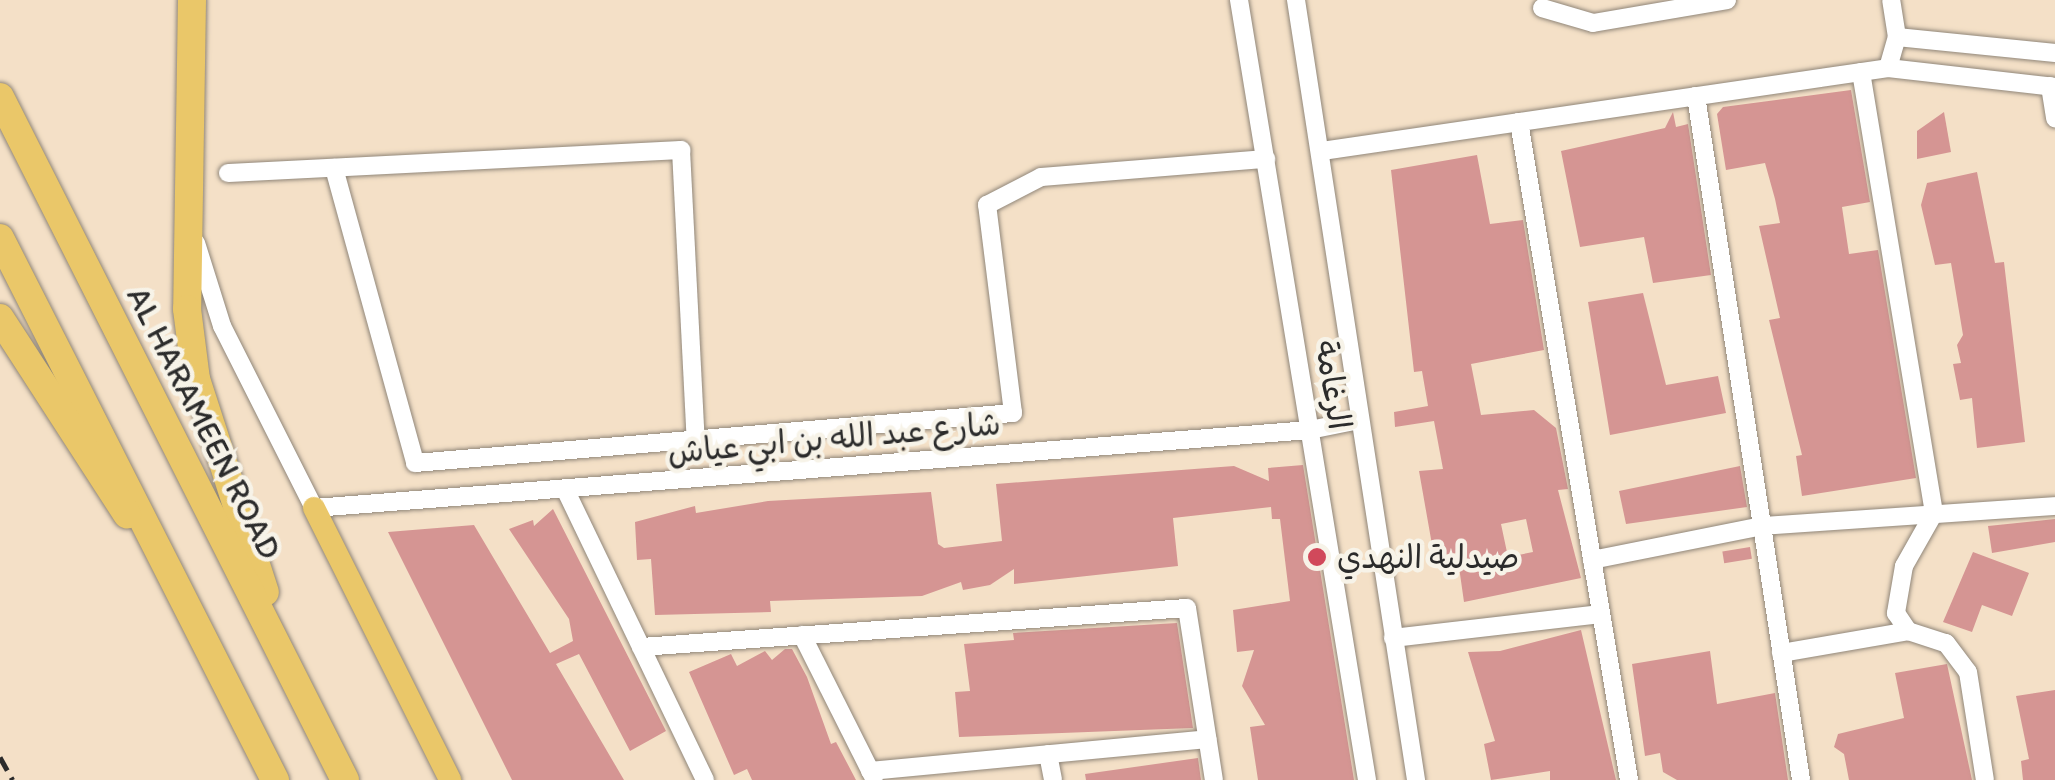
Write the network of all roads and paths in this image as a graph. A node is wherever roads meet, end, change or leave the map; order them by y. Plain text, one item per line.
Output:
1 (192, 0) edge
2 (1240, 0) edge
3 (1296, 0) edge
4 (1726, 0) edge
5 (1892, 0) edge
6 (1678, 4) edge
7 (1650, 7) edge
8 (1542, 8) dead end
9 (1897, 37) junction
10 (2055, 53) edge
11 (1888, 68) junction
12 (1860, 72) junction
13 (2053, 86) edge
14 (1696, 96) junction
15 (0, 97) edge
16 (2055, 119) edge
17 (1519, 122) junction
18 (1322, 151) junction
19 (1266, 159) junction
20 (334, 168) junction
21 (228, 173) dead end
22 (185, 204) junction
23 (0, 238) edge
24 (0, 318) edge
25 (1358, 420) junction
26 (1310, 430) junction
27 (696, 444) junction
28 (564, 490) junction
29 (2055, 506) edge
30 (314, 508) junction
31 (1934, 514) junction
32 (1762, 526) junction
33 (1592, 560) junction
34 (166, 566) junction
35 (1601, 614) junction
36 (1908, 631) junction
37 (802, 636) junction
38 (1393, 638) junction
39 (641, 647) junction
40 (1782, 653) junction
41 (291, 674) junction
42 (1207, 739) junction
43 (1048, 754) junction
44 (873, 776) edge
45 (276, 780) edge
46 (345, 780) edge
47 (450, 780) edge
48 (705, 780) edge
49 (1053, 780) edge
50 (1214, 780) edge
51 (1367, 780) edge
52 (1416, 780) edge
53 (1628, 780) edge
54 (1801, 780) edge
55 (1985, 780) edge

1 - 22 highway
2 - 19 street, الرغامة
3 - 18 street, الرغامة
4 - 6 street
5 - 9 street
6 - 7 street
7 - 8 street
9 - 10 street
9 - 11 street
11 - 12 street
11 - 13 street
12 - 14 street
12 - 31 street
13 - 16 street
14 - 17 street
14 - 32 street
15 - 41 highway, AL HARAMEEN ROAD
17 - 18 street
17 - 33 street
18 - 25 street, الرغامة
19 - 26 street, الرغامة
19 - 27 street
20 - 21 street
20 - 27 street
20 - 27 street
22 - 30 street
22 - 41 highway
23 - 34 highway
24 - 34 highway
25 - 26 street, شارع عبد الله بن ابي عياش
25 - 38 street, الرغامة
26 - 28 street, شارع عبد الله بن ابي عياش
26 - 51 street, الرغامة
28 - 30 street, شارع عبد الله بن ابي عياش
28 - 39 street
29 - 31 street
30 - 47 main road
31 - 32 street
31 - 36 street
32 - 33 street
32 - 40 street
33 - 35 street
34 - 45 highway
35 - 38 street
35 - 53 street
36 - 40 street
36 - 55 street
37 - 39 street
37 - 42 street
37 - 44 street
38 - 52 street, الرغامة
39 - 48 street
40 - 54 street
41 - 46 highway, AL HARAMEEN ROAD
42 - 43 street
42 - 50 street
43 - 44 street
43 - 49 street

